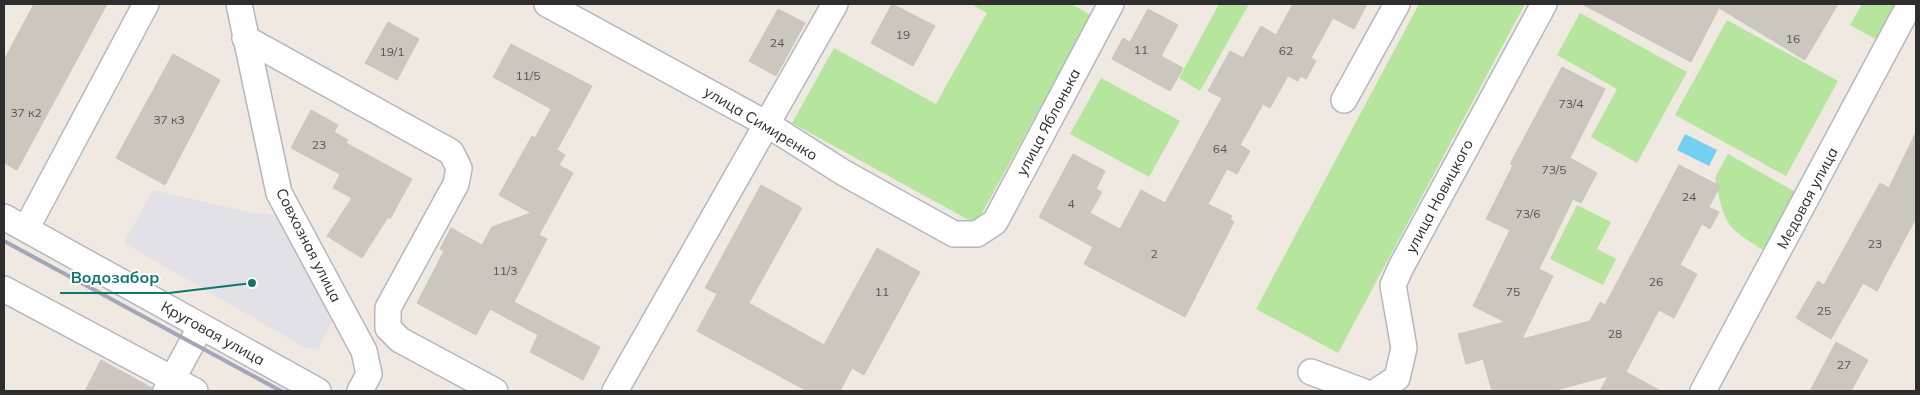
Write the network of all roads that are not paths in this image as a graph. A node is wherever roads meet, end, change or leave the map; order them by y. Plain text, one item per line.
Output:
1 (146, 4) edge
2 (239, 4) edge
3 (547, 4) edge
4 (835, 4) edge
5 (1111, 4) edge
6 (1397, 4) edge
7 (1544, 4) edge
8 (1910, 4) edge
9 (245, 38) junction
10 (1344, 100) dead end
11 (767, 124) junction
12 (4, 217) edge
13 (26, 229) junction
14 (977, 234) joint
15 (4, 289) edge
16 (201, 326) junction
17 (1311, 372) dead end
18 (169, 385) edge
19 (195, 391) edge
20 (318, 391) edge
21 (360, 391) edge
22 (495, 391) edge
23 (615, 391) edge
24 (1362, 391) edge
25 (1377, 391) edge
26 (1703, 391) edge

1 - 13 street
2 - 9 street, Совхозная улица
3 - 11 street, улица Симиренко
4 - 11 street
5 - 14 street, улица Яблонька
6 - 10 street
7 - 25 street, улица Новицкого
8 - 26 street, Медовая улица
9 - 21 street, Совхозная улица
9 - 22 street
11 - 14 street, улица Симиренко
11 - 23 street
12 - 13 street, Круговая улица
13 - 16 street, Круговая улица
15 - 18 street
16 - 18 street
16 - 20 street, Круговая улица
17 - 24 street
18 - 19 street

